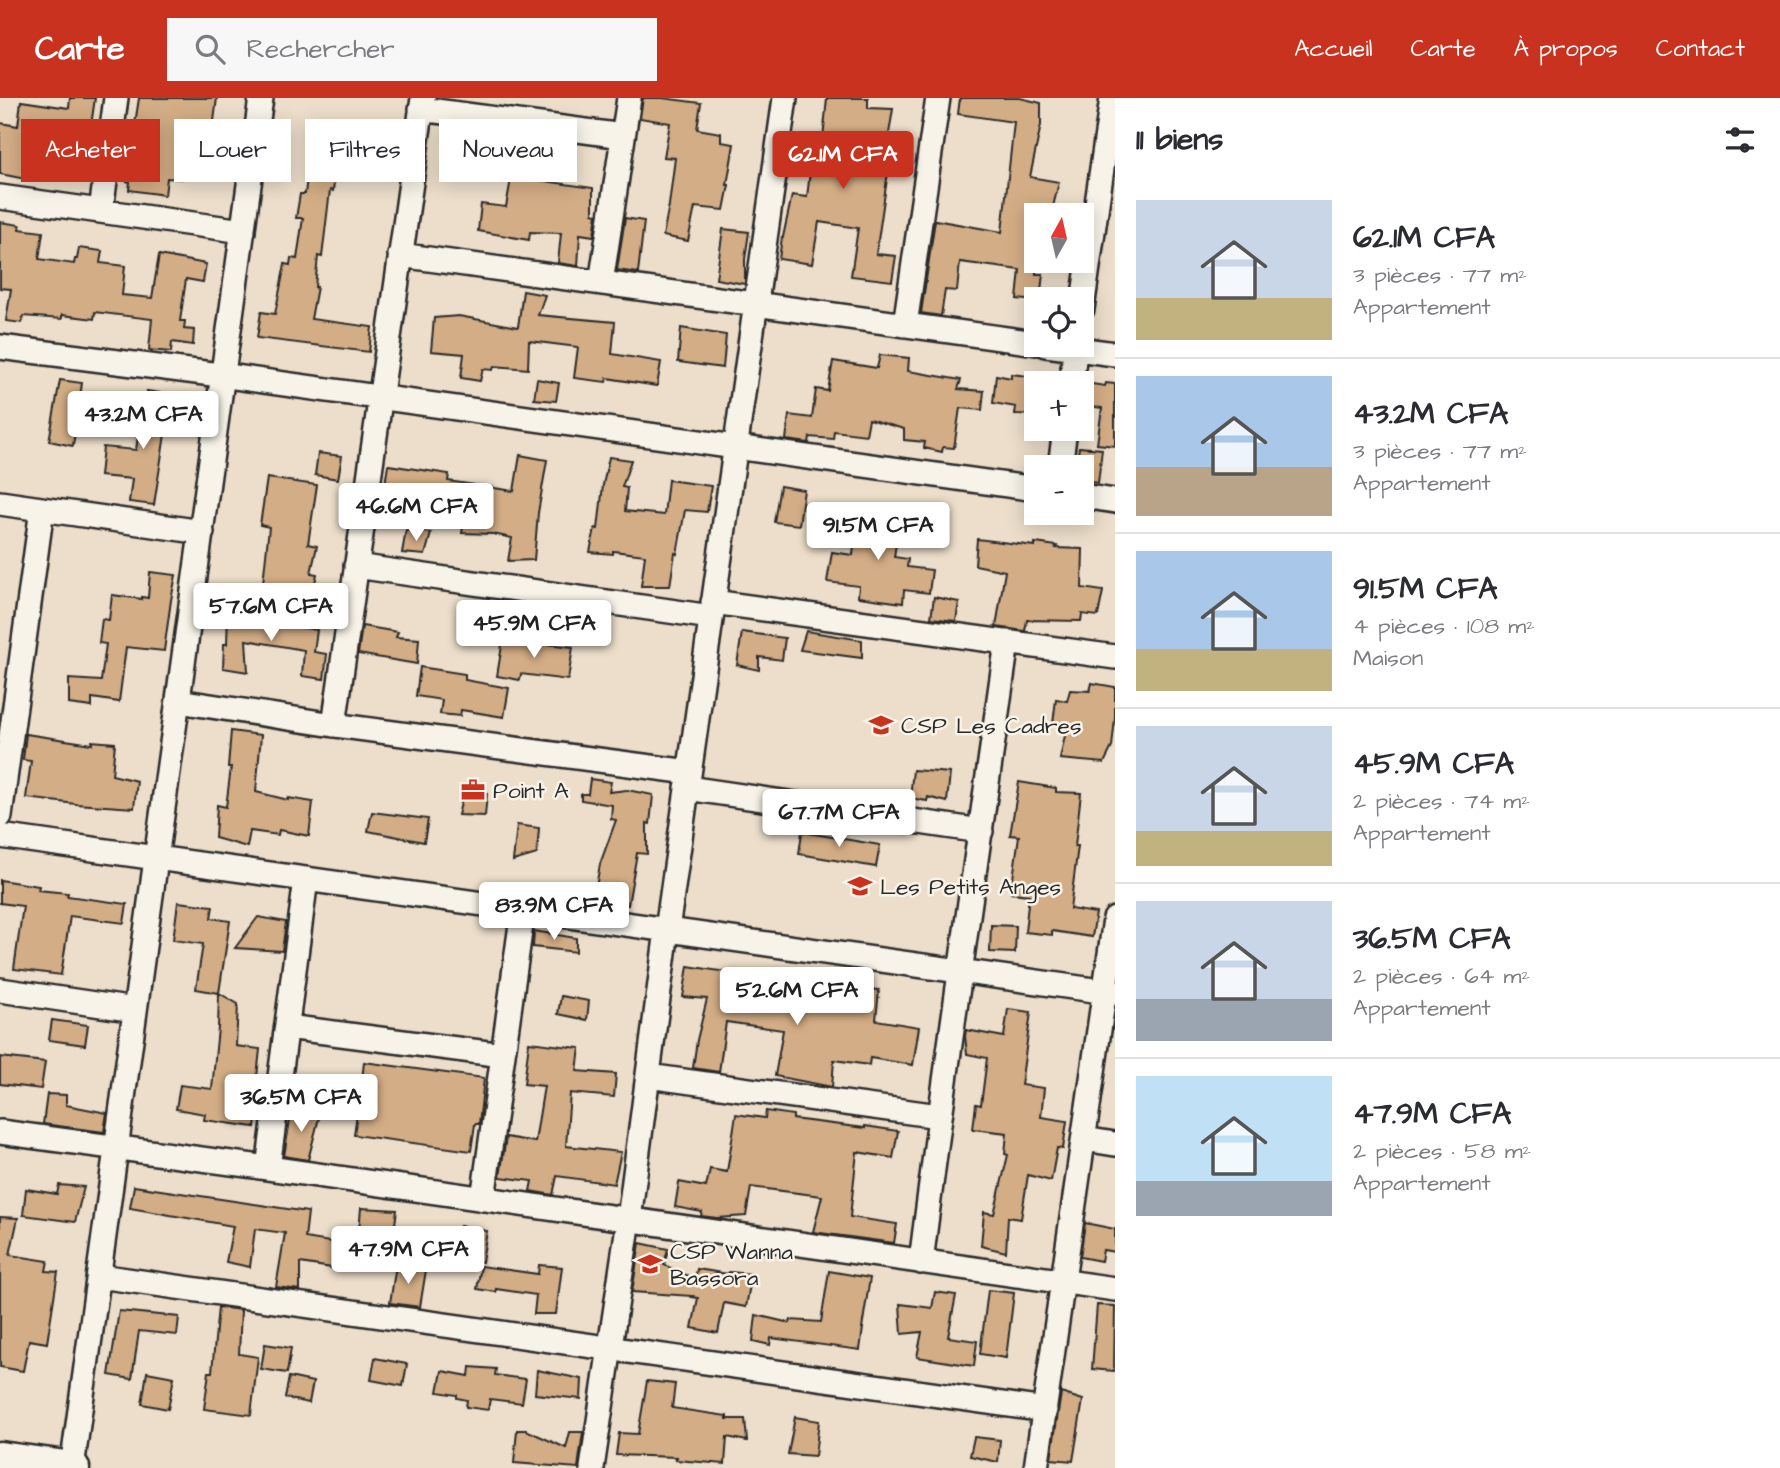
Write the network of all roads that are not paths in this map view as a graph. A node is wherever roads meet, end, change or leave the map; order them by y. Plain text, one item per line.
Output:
1 (116, 98) edge
2 (261, 98) edge
3 (629, 98) edge
4 (785, 98) edge
5 (938, 98) edge
6 (1112, 98) edge
7 (422, 104) edge
8 (623, 136) junction
9 (0, 197) edge
10 (1106, 203) edge
11 (101, 211) junction
12 (243, 232) junction
13 (400, 255) junction
14 (601, 283) junction
15 (1087, 287) edge
16 (755, 304) junction
17 (905, 325) junction
18 (1024, 341) edge
19 (0, 347) edge
20 (1094, 350) edge
21 (1115, 354) edge
22 (223, 376) junction
23 (380, 398) junction
24 (735, 447) junction
25 (1024, 487) edge
26 (1094, 497) edge
27 (1115, 500) edge
28 (0, 503) edge
29 (42, 509) junction
30 (201, 532) junction
31 (356, 566) junction
32 (712, 609) junction
33 (1007, 642) junction
34 (1115, 657) edge
35 (178, 701) junction
36 (334, 725) junction
37 (688, 780) junction
38 (0, 816) edge
39 (981, 831) junction
40 (0, 836) edge
41 (157, 858) junction
42 (306, 879) junction
43 (523, 909) junction
44 (1115, 919) edge
45 (667, 930) junction
46 (961, 971) junction
47 (0, 990) edge
48 (1110, 992) edge
49 (135, 1010) junction
50 (287, 1027) junction
51 (503, 1055) junction
52 (648, 1076) junction
53 (939, 1116) junction
54 (0, 1132) edge
55 (1084, 1139) junction
56 (1115, 1144) edge
57 (117, 1148) junction
58 (268, 1168) junction
59 (483, 1199) junction
60 (629, 1219) junction
61 (921, 1262) junction
62 (99, 1276) junction
63 (1064, 1282) junction
64 (1115, 1289) edge
65 (609, 1349) junction
66 (1045, 1410) junction
67 (0, 1458) edge
68 (73, 1468) edge
69 (592, 1468) edge
70 (1036, 1468) edge

1 - 11 street
2 - 12 street
3 - 8 street
4 - 16 street
5 - 17 street
6 - 10 street
7 - 8 street
7 - 13 street
8 - 14 street
9 - 11 street
10 - 15 street
11 - 12 street
12 - 22 street
13 - 14 street
13 - 23 street
14 - 16 street
16 - 17 street
16 - 24 street
17 - 18 street
19 - 22 street
20 - 21 street
22 - 23 street
22 - 30 street
23 - 24 street
23 - 31 street
24 - 25 street
24 - 32 street
26 - 27 street
28 - 29 street
29 - 30 street
29 - 38 street
30 - 35 street
31 - 32 street
31 - 36 street
32 - 33 street
32 - 37 street
33 - 34 street
33 - 39 street
35 - 36 street
35 - 41 street
36 - 37 street
37 - 39 street
37 - 45 street
39 - 46 street
40 - 41 street
41 - 42 street
41 - 49 street
42 - 43 street
42 - 50 street
43 - 45 street
43 - 51 street
44 - 48 street
45 - 46 street
45 - 52 street
46 - 48 street
46 - 53 street
47 - 49 street
48 - 55 street
49 - 57 street
50 - 51 street
50 - 58 street
51 - 59 street
52 - 53 street
52 - 60 street
53 - 61 street
54 - 57 street
55 - 56 street
55 - 63 street
57 - 58 street
57 - 62 street
58 - 59 street
59 - 60 street
60 - 61 street
60 - 65 street
61 - 63 street
62 - 65 street
62 - 68 street
63 - 64 street
63 - 66 street
65 - 66 street
65 - 69 street
66 - 70 street
67 - 68 street

